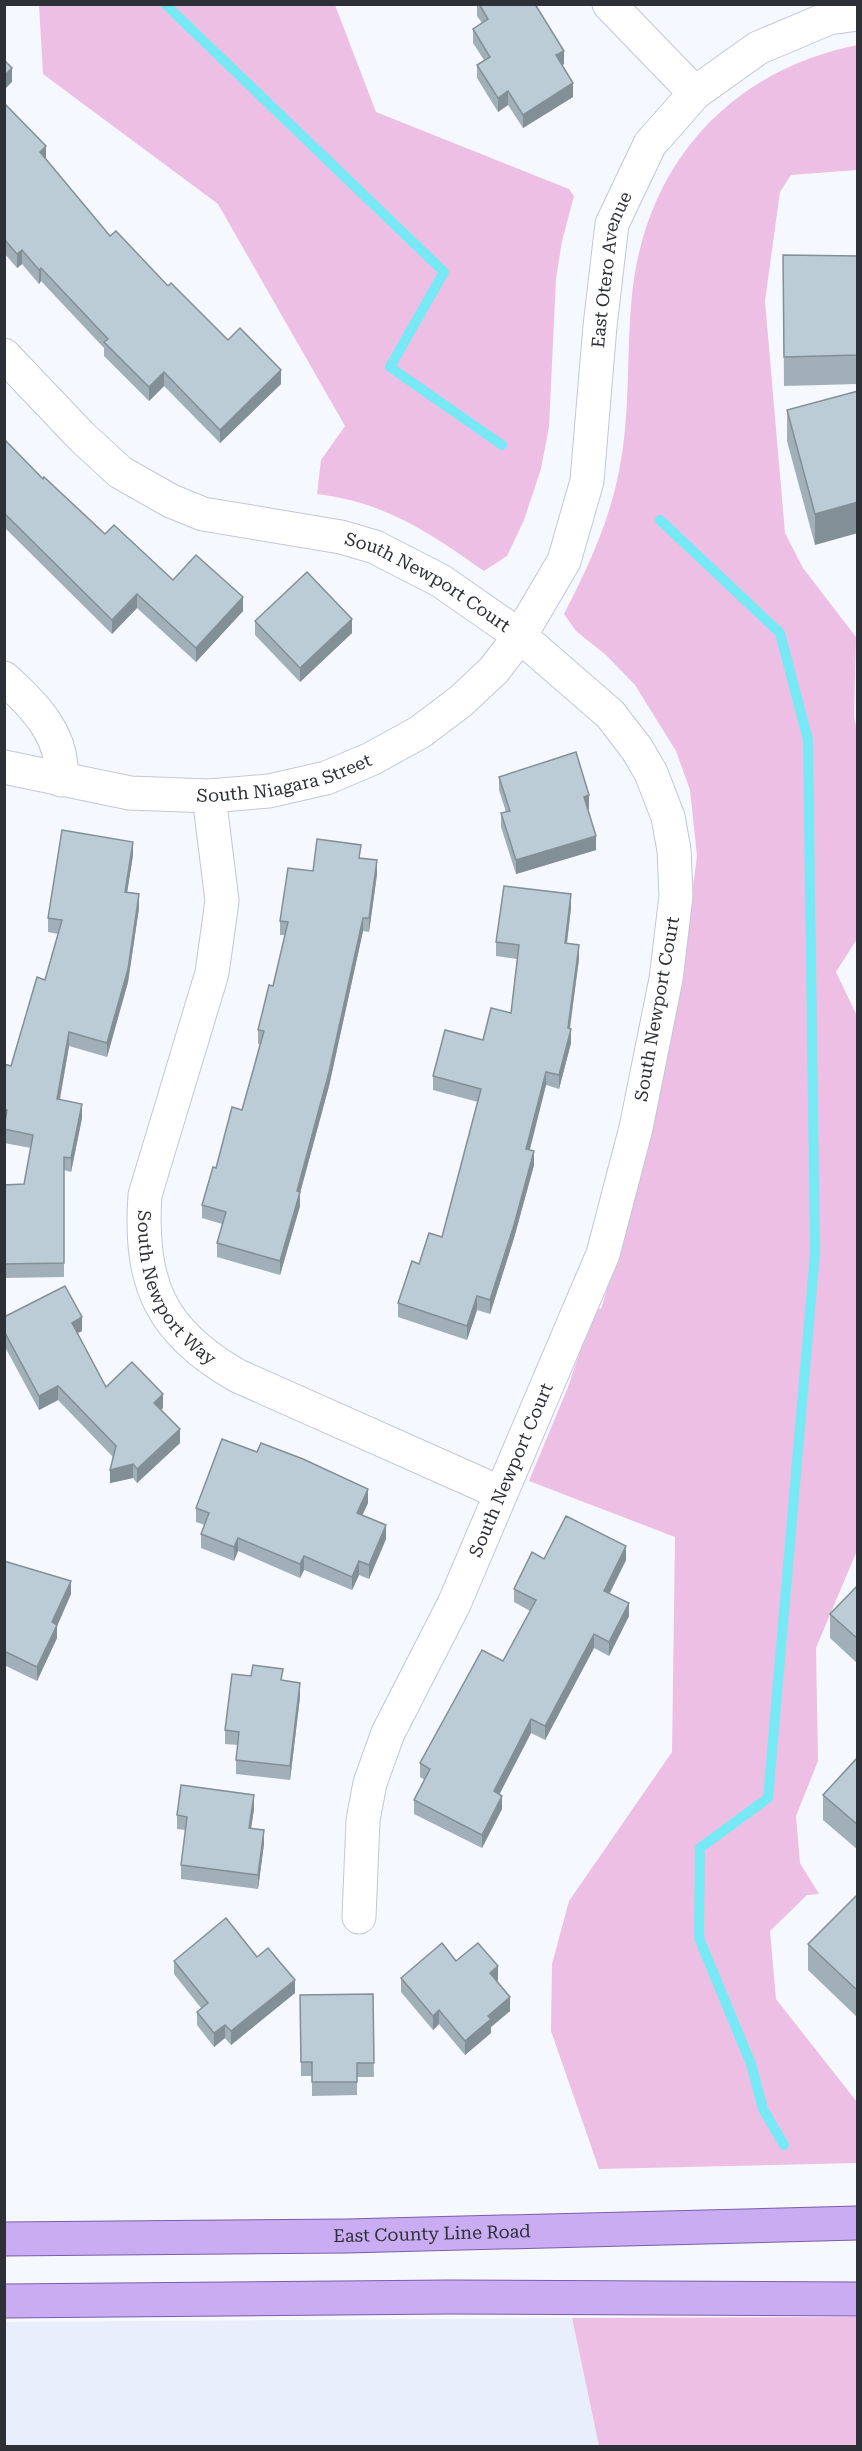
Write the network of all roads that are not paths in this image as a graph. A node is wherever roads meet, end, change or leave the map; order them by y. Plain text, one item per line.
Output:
1 (609, 4) edge
2 (858, 14) edge
3 (695, 93) junction
4 (4, 355) edge
5 (520, 636) junction
6 (4, 678) edge
7 (4, 767) edge
8 (61, 780) junction
9 (209, 796) junction
10 (501, 1493) junction
11 (359, 1917) dead end
12 (858, 2223) edge
13 (4, 2239) edge
14 (858, 2299) edge
15 (4, 2301) edge

1 - 3 street
2 - 3 street, East Otero Avenue
3 - 5 street, East Otero Avenue
4 - 5 street, South Newport Court
5 - 9 street, South Niagara Street
5 - 10 street, South Newport Court
6 - 8 street
7 - 8 street, South Niagara Street
8 - 9 street, South Niagara Street
9 - 10 street, South Newport Way
10 - 11 street, South Newport Court
12 - 13 main road, East County Line Road
14 - 15 main road

